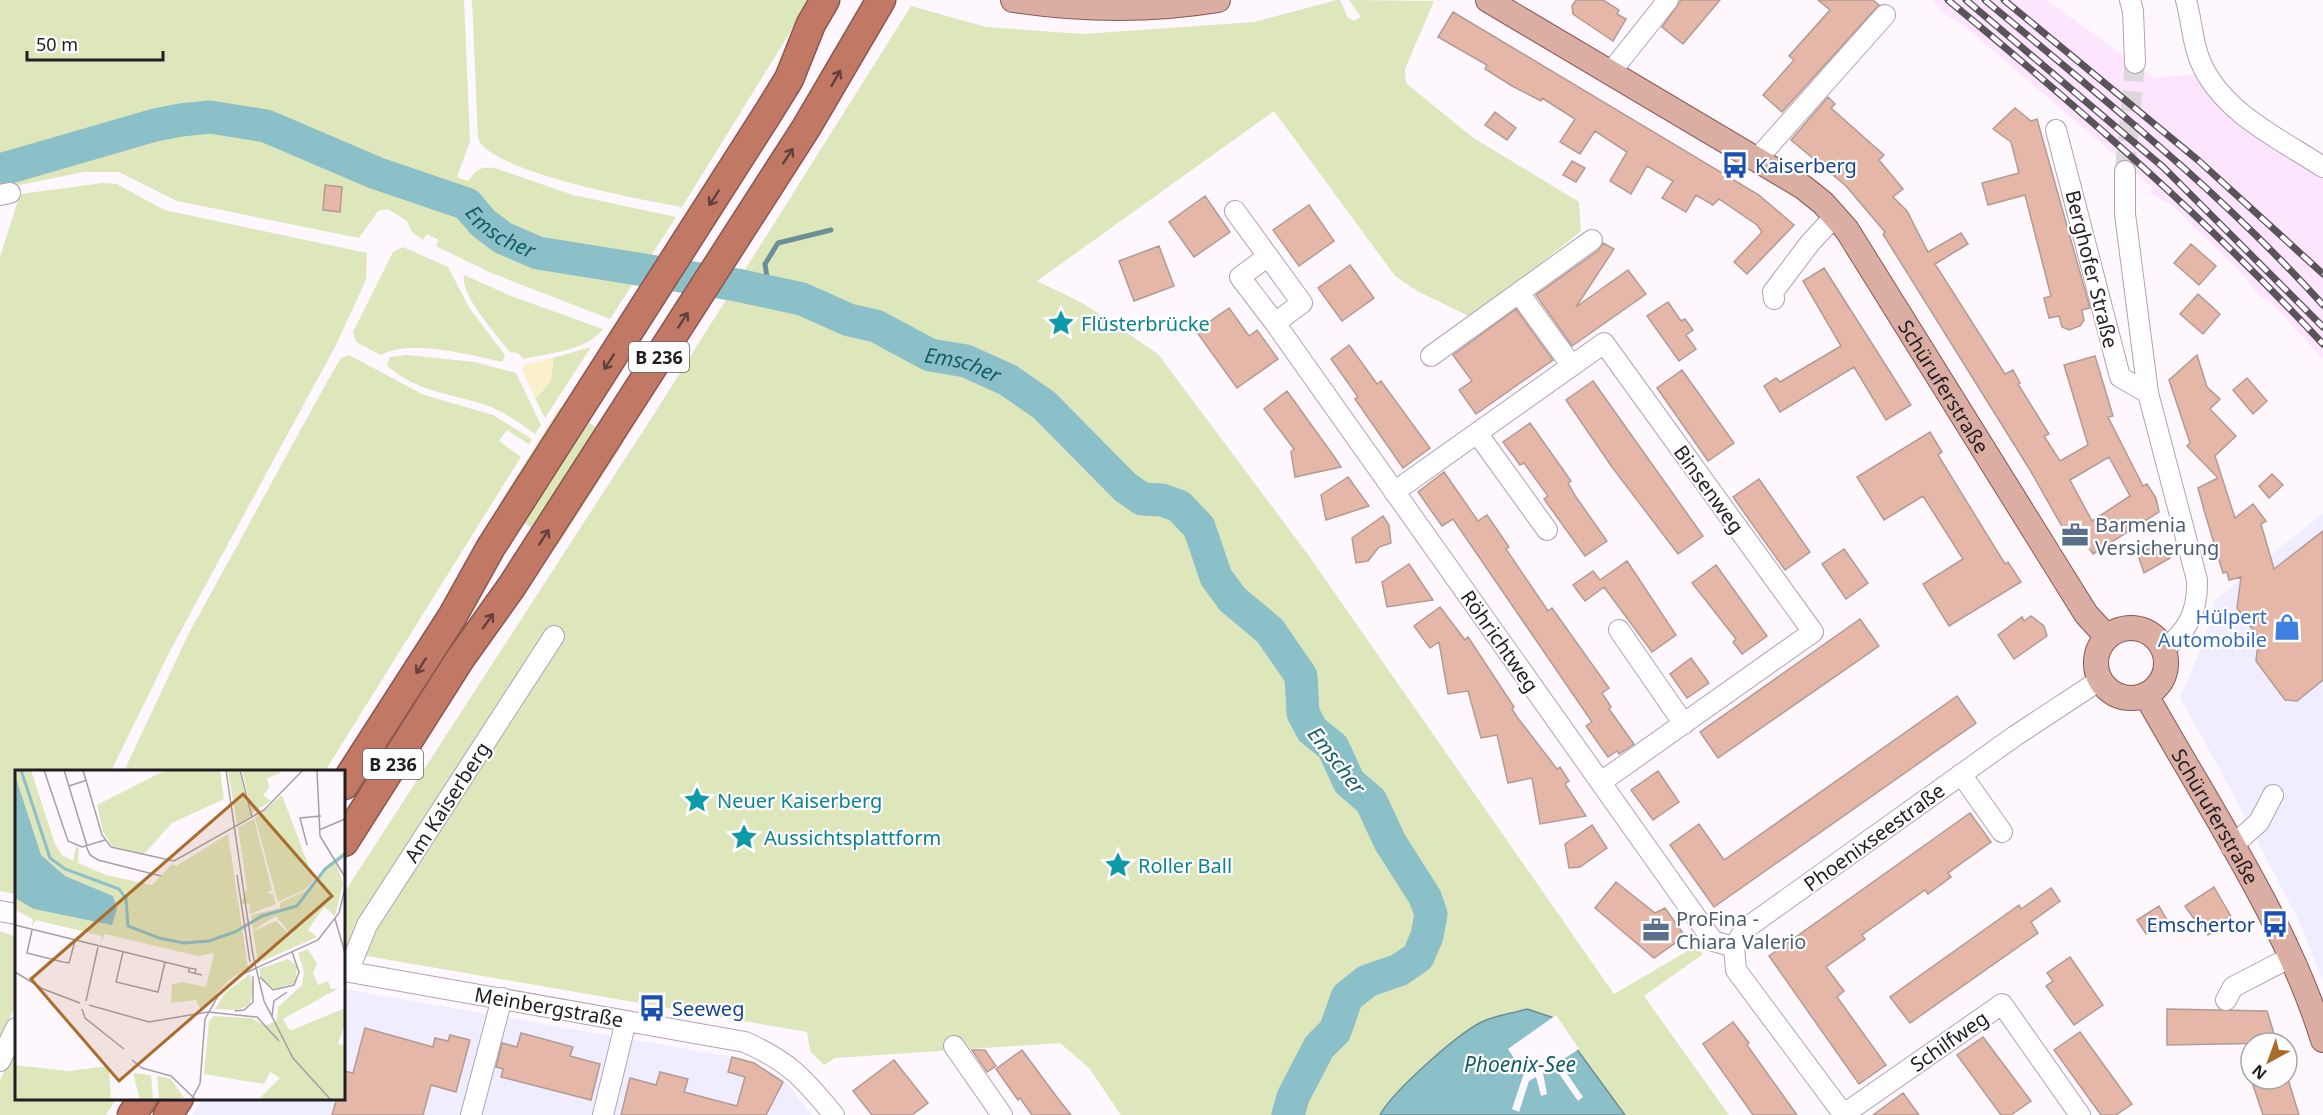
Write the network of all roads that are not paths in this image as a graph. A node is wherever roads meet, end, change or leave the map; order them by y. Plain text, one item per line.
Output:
1 (881, 0) edge
2 (1013, 0) edge
3 (1218, 0) edge
4 (1488, 0) edge
5 (1668, 0) edge
6 (2130, 0) edge
7 (2186, 0) edge
8 (831, 4) edge
9 (1885, 15) dead end
10 (2135, 63) tunnel mouth
11 (1610, 73) junction
12 (2056, 130) dead end
13 (1757, 159) junction
14 (2323, 167) edge
15 (2125, 171) tunnel mouth
16 (1235, 211) dead end
17 (1835, 216) junction
18 (1592, 240) dead end
19 (1267, 256) junction
20 (1519, 293) junction
21 (1774, 299) dead end
22 (1275, 323) junction
23 (1431, 356) dead end
24 (1572, 366) junction
25 (2148, 393) junction
26 (1477, 433) junction
27 (1394, 492) junction
28 (1547, 530) dead end
29 (1619, 630) dead end
30 (554, 636) dead end
31 (2107, 637) junction
32 (2164, 648) junction
33 (2100, 680) junction
34 (2146, 695) junction
35 (1684, 724) junction
36 (1961, 774) junction
37 (1601, 782) junction
38 (345, 783) edge
39 (2273, 795) dead end
40 (2002, 832) dead end
41 (345, 840) edge
42 (2231, 847) junction
43 (0, 911) edge
44 (15, 914) edge
45 (1734, 947) junction
46 (2291, 957) junction
47 (346, 971) edge
48 (502, 998) junction
49 (2226, 1000) dead end
50 (626, 1021) junction
51 (15, 1030) edge
52 (2323, 1040) edge
53 (954, 1046) dead end
54 (0, 1061) edge
55 (142, 1100) edge
56 (178, 1100) edge
57 (132, 1115) edge
58 (168, 1115) edge
59 (471, 1115) edge
60 (603, 1115) edge
61 (834, 1115) edge
62 (1002, 1115) edge
63 (1844, 1115) edge
64 (2080, 1115) edge

41 -> 1 highway, B 236
2 - 3 main road
4 - 11 main road, Schüruferstraße
5 - 11 street
6 - 10 street
7 - 14 street
8 -> 38 highway, B 236
9 - 13 street
11 - 13 main road, Schüruferstraße
12 - 25 street, Berghofer Straße
13 - 17 main road, Schüruferstraße
15 - 25 street, Berghofer Straße
16 - 19 street
17 - 21 street
17 - 31 main road, Schüruferstraße
18 - 20 street
19 - 22 street, Röhrichtweg
19 - 22 street
20 - 23 street
20 - 24 street
22 - 27 street, Röhrichtweg
24 - 26 street, Binsenweg
24 - 35 street, Binsenweg
25 - 32 street, Berghofer Straße
26 - 27 street, Binsenweg
26 - 28 street
27 - 37 street, Röhrichtweg
29 - 35 street
30 - 47 street, Am Kaiserberg
31 - 32 main road
31 - 33 main road
32 - 34 main road
33 - 34 main road
33 - 36 street, Phoenixseestraße
34 - 42 main road, Schüruferstraße
35 - 37 street, Binsenweg
36 - 40 street
36 - 45 street, Phoenixseestraße
37 - 45 street, Röhrichtweg
39 - 42 street
42 - 46 main road, Schüruferstraße
43 - 44 street
45 - 63 street
46 - 49 street
46 - 52 main road, Schüruferstraße
47 - 48 street, Meinbergstraße
48 - 50 street, Meinbergstraße
48 - 59 street
50 - 60 street
50 - 61 street, Meinbergstraße
51 - 54 street
53 - 62 street
55 - 57 highway
56 - 58 highway
63 - 64 street, Schilfweg

